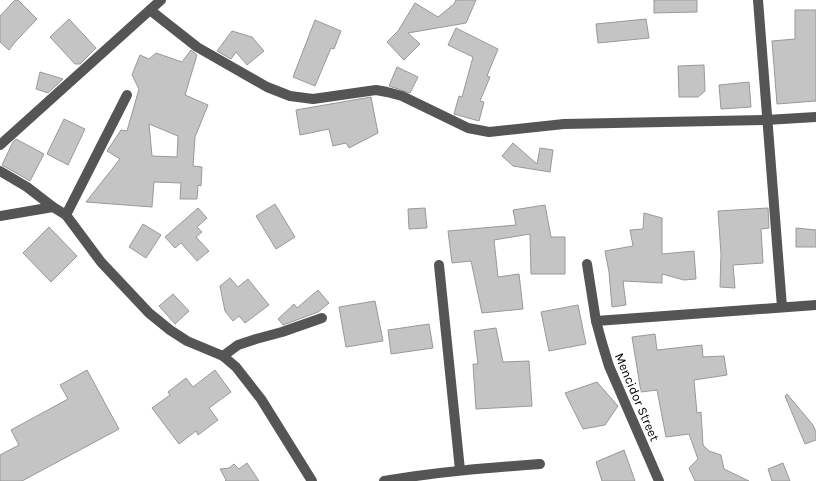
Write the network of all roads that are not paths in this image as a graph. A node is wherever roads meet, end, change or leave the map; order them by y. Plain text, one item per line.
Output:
1 (161, 0) edge
2 (758, 0) edge
3 (150, 10) junction
4 (127, 95) dead end
5 (816, 117) edge
6 (766, 120) junction
7 (0, 145) edge
8 (0, 172) edge
9 (53, 207) junction
10 (66, 215) junction
11 (0, 216) edge
12 (586, 264) dead end
13 (439, 265) dead end
14 (816, 305) edge
15 (782, 308) junction
16 (322, 318) dead end
17 (596, 321) junction
18 (223, 356) junction
19 (540, 464) dead end
20 (460, 470) junction
21 (312, 481) edge
22 (384, 481) edge
23 (659, 481) edge

1 - 3 street
2 - 6 street
3 - 6 street
3 - 7 street
4 - 10 street
5 - 6 street
6 - 15 street
8 - 9 street
9 - 10 street
9 - 11 street
10 - 18 street
12 - 17 street, Mencidor Street
13 - 20 street
14 - 15 street
15 - 17 street
16 - 18 street
17 - 23 street, Mencidor Street
18 - 21 street
19 - 20 street
20 - 22 street

